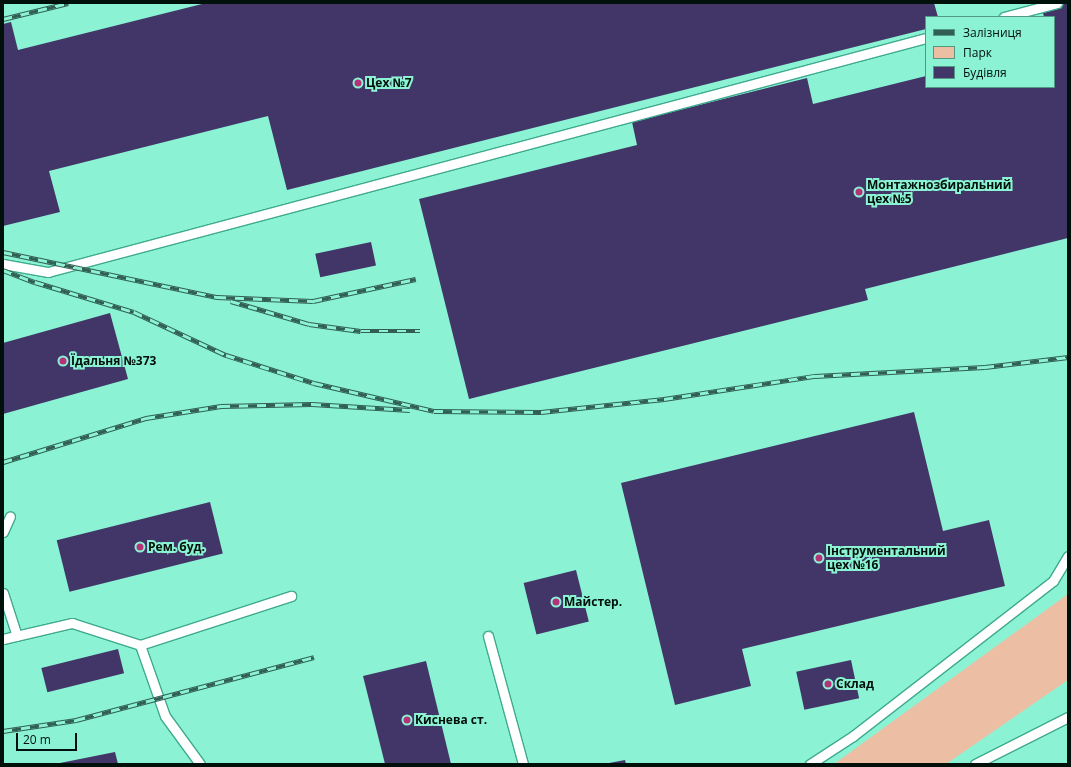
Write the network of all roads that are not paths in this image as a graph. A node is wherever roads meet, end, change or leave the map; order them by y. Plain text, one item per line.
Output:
1 (1057, 3) edge
2 (1008, 16) edge
3 (925, 38) edge
4 (3, 264) edge
5 (10, 516) dead end
6 (3, 532) edge
7 (1068, 556) edge
8 (3, 593) edge
9 (291, 596) dead end
10 (17, 636) junction
11 (488, 636) dead end
12 (3, 639) edge
13 (140, 645) junction
14 (1068, 717) edge
15 (200, 764) edge
16 (523, 764) edge
17 (810, 764) edge
18 (974, 764) edge

1 - 2 lane
3 - 4 lane
5 - 6 lane
7 - 17 lane
8 - 10 lane
9 - 13 lane
10 - 12 lane
10 - 13 lane
11 - 16 lane
13 - 15 lane
14 - 18 lane

